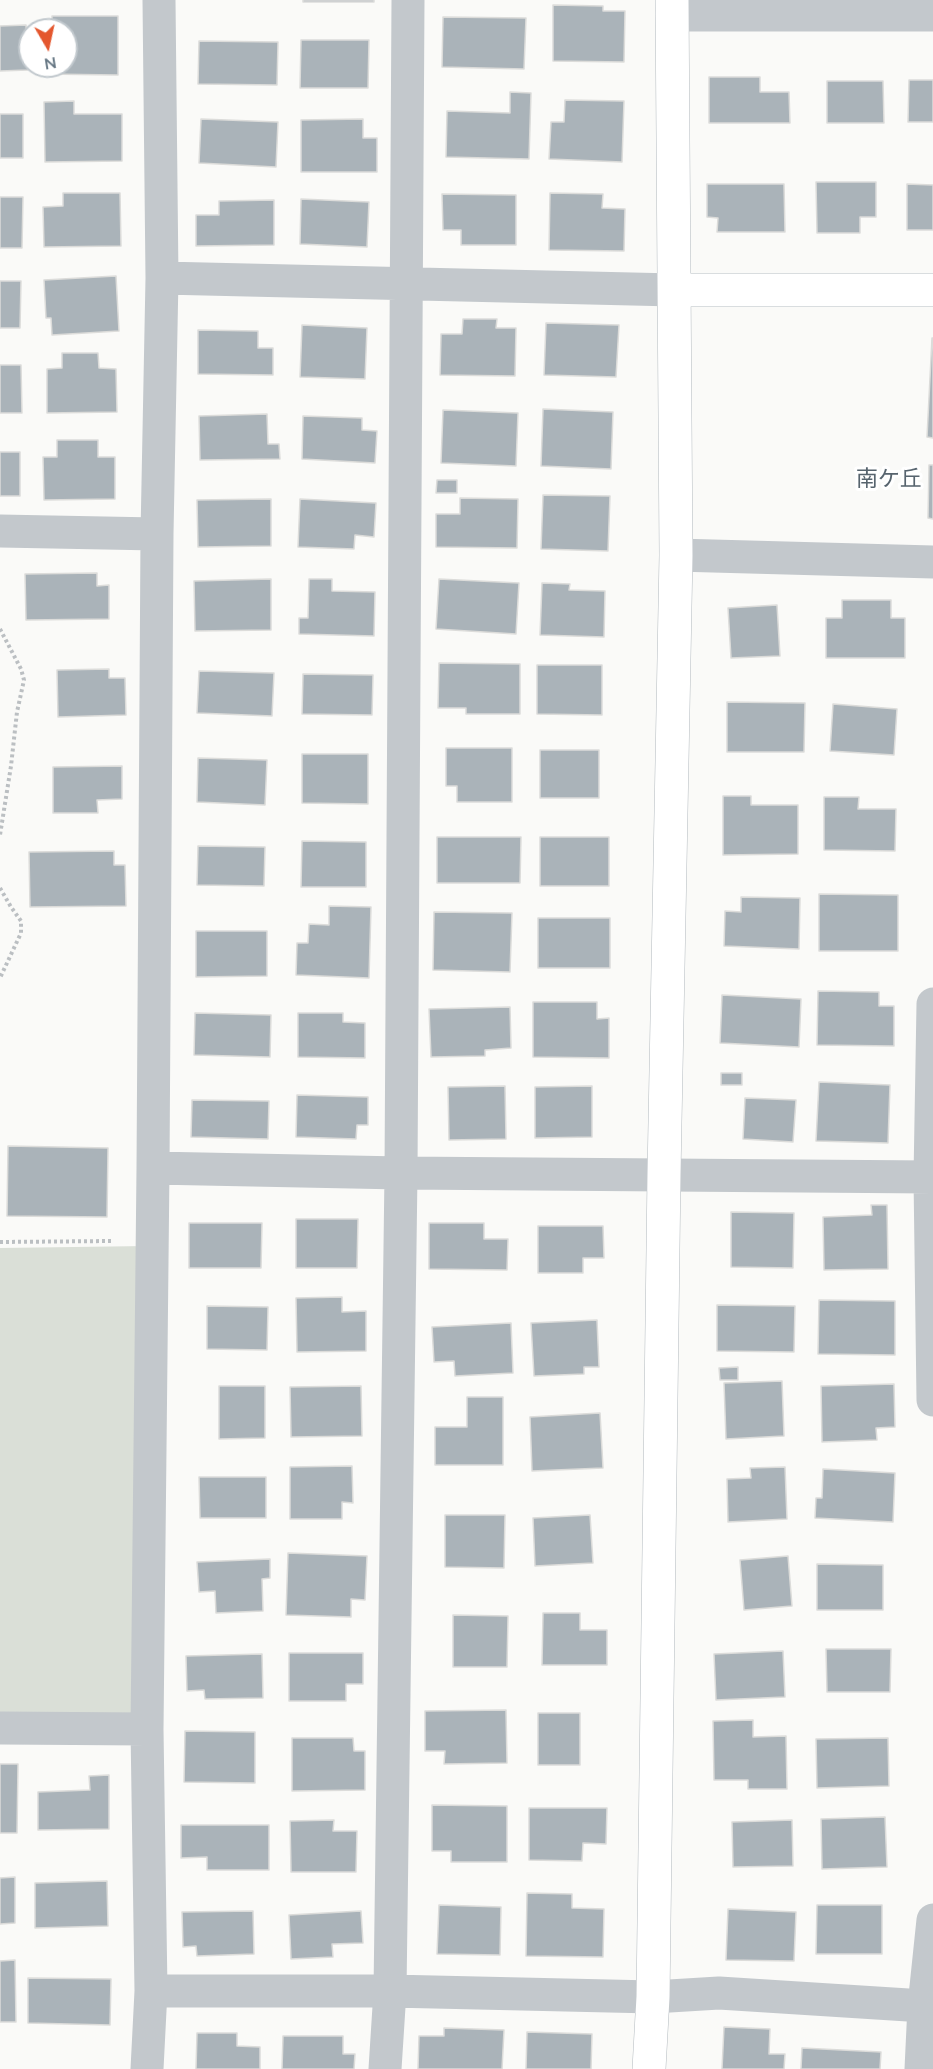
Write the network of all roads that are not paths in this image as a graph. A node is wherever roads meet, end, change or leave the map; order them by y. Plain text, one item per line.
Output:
1 (159, 0) edge
2 (408, 0) edge
3 (672, 7) edge
4 (925, 10) edge
5 (162, 278) junction
6 (405, 283) junction
7 (675, 290) junction
8 (933, 290) edge
9 (0, 531) edge
10 (157, 534) junction
11 (676, 555) junction
12 (933, 562) edge
13 (933, 1004) edge
14 (153, 1168) junction
15 (401, 1173) junction
16 (664, 1174) junction
17 (932, 1177) edge
18 (933, 1400) edge
19 (0, 1728) edge
20 (147, 1729) junction
21 (933, 1920) edge
22 (151, 1991) junction
23 (390, 1991) junction
24 (653, 1997) junction
25 (924, 2006) junction
26 (147, 2069) edge
27 (385, 2069) edge
28 (649, 2069) edge
29 (921, 2069) edge

1 - 5 street
2 - 6 street
3 - 4 street
3 - 7 street
5 - 6 street
5 - 10 street
6 - 7 street
6 - 15 street
7 - 8 street
7 - 11 street
9 - 10 street
10 - 14 street
11 - 12 street
11 - 16 street
13 - 17 street
14 - 15 street
14 - 20 street
15 - 16 street
15 - 23 street
16 - 17 street
16 - 24 street
17 - 18 street
19 - 20 street
20 - 22 street
21 - 25 street
22 - 23 street
22 - 26 street
23 - 24 street
23 - 27 street
24 - 25 street
24 - 28 street
25 - 29 street

